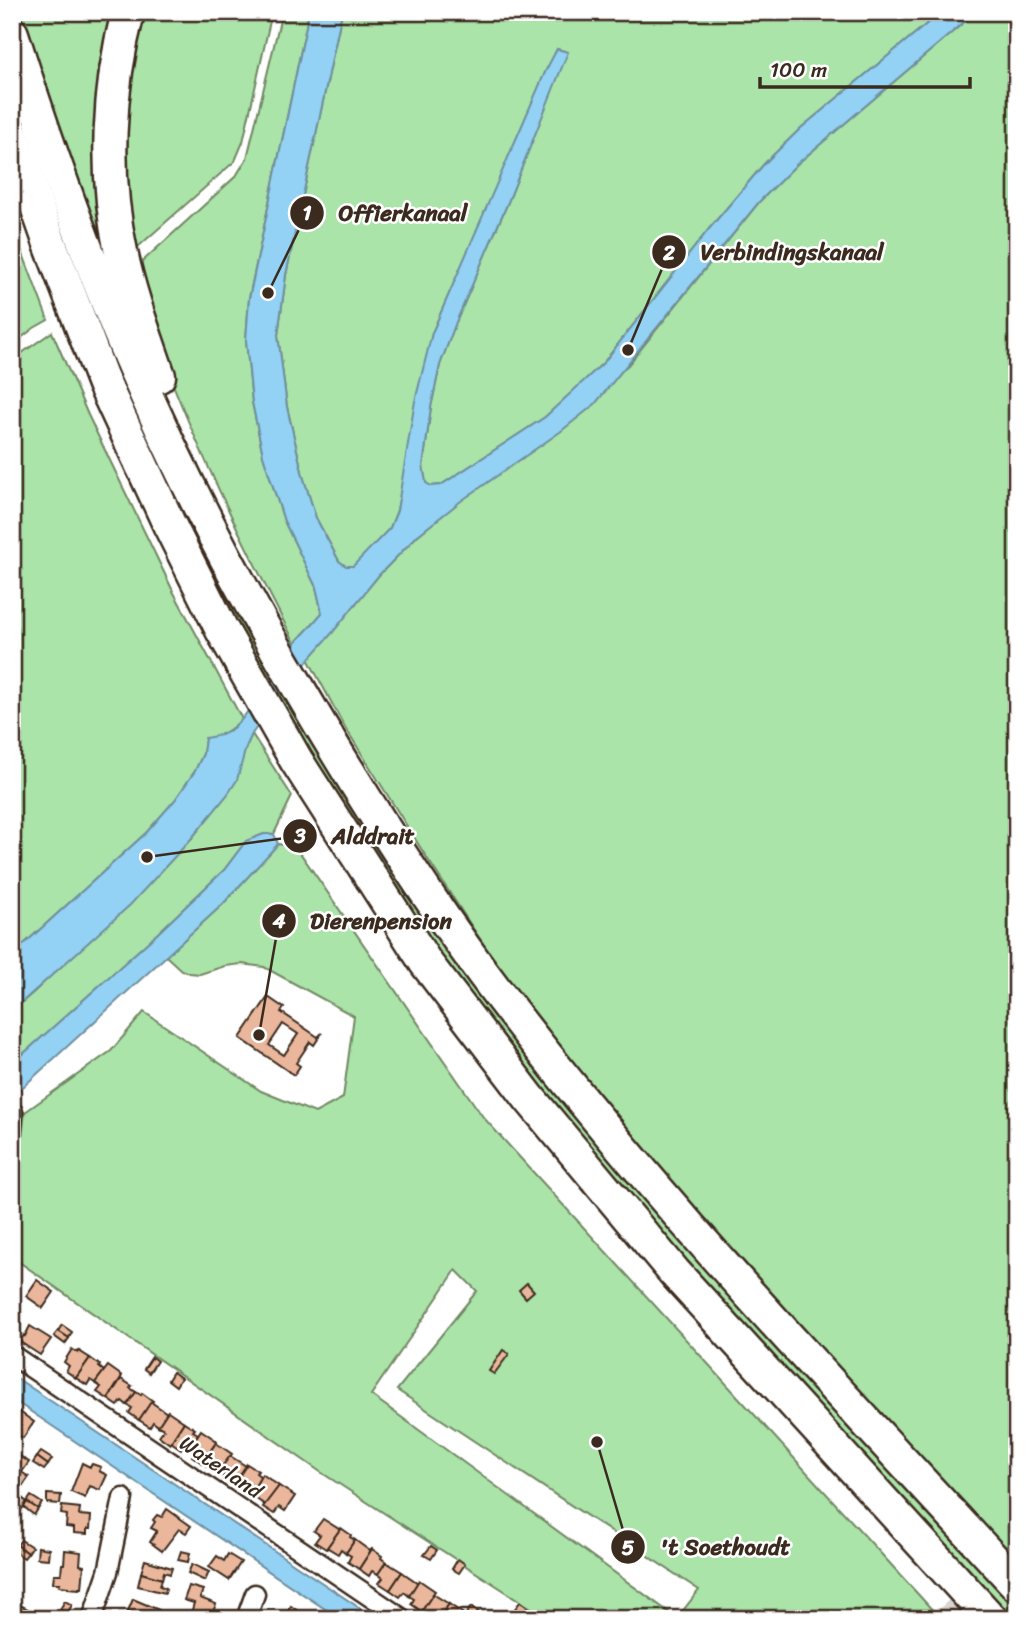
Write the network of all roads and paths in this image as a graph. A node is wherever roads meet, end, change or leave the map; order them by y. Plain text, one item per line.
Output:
1 (128, 12) edge
2 (12, 34) edge
3 (12, 135) edge
4 (249, 601) junction
5 (12, 1355) edge
6 (123, 1498) dead end
7 (1017, 1585) edge
8 (255, 1594) dead end
9 (92, 1619) edge
10 (246, 1619) edge
11 (403, 1619) edge
12 (991, 1619) edge

1 - 4 highway
2 - 4 highway
3 - 12 highway
4 - 7 highway
5 - 11 street, Waterland
6 - 9 street
8 - 10 street

